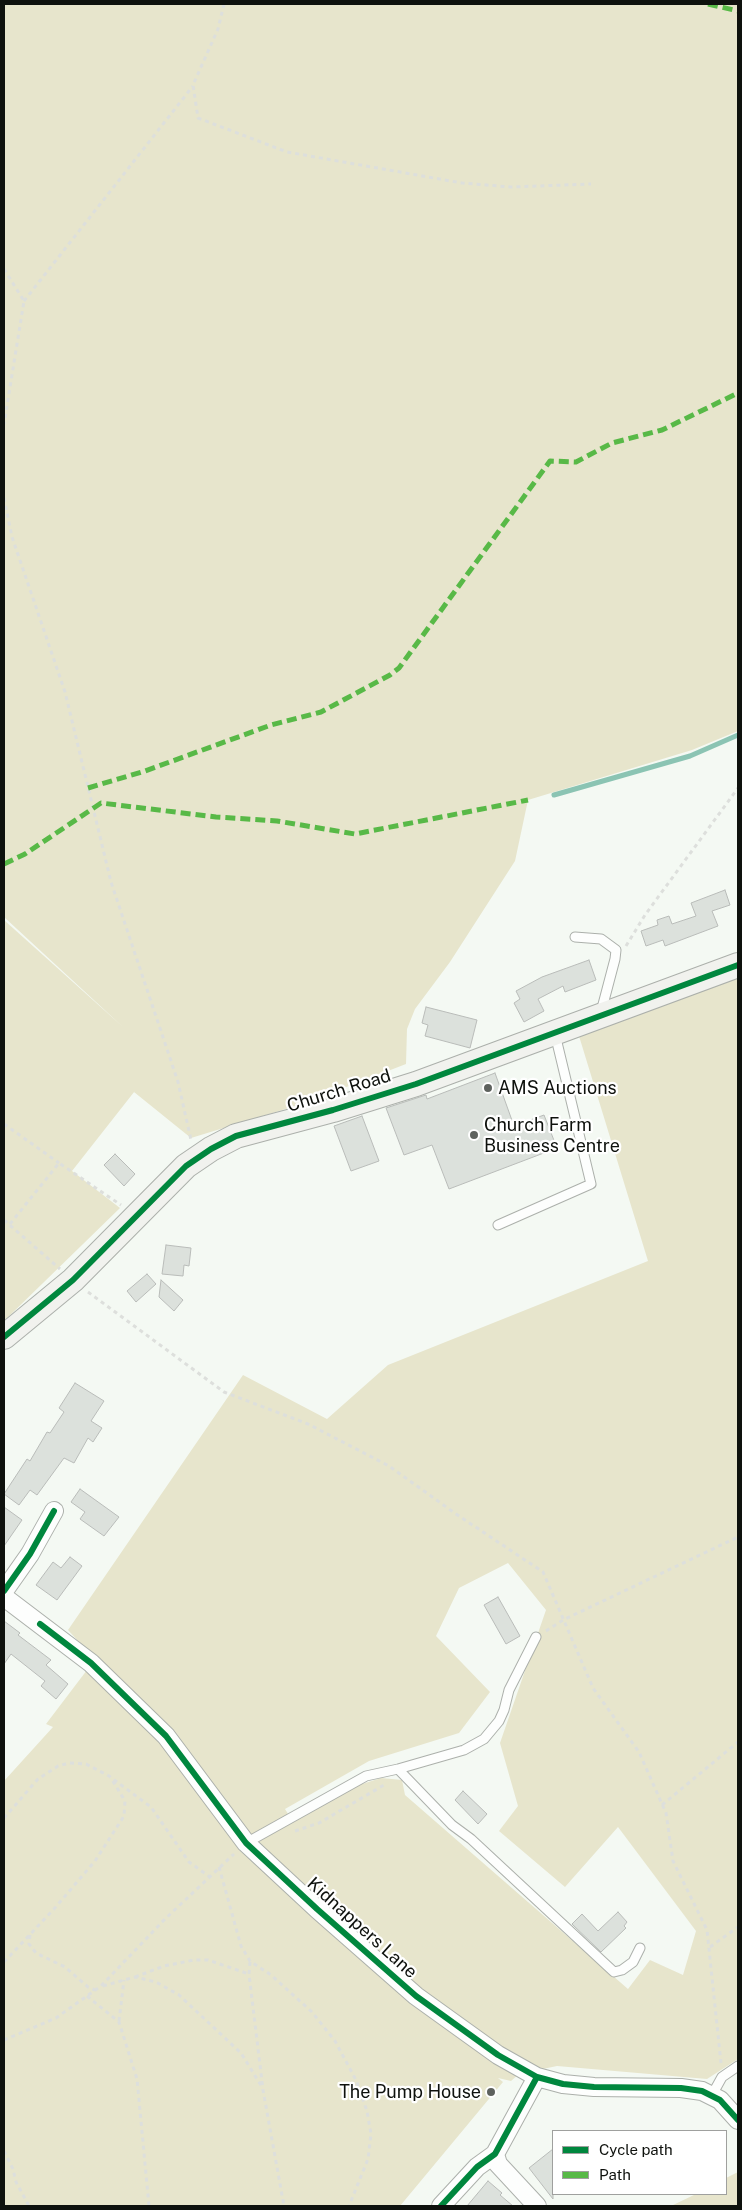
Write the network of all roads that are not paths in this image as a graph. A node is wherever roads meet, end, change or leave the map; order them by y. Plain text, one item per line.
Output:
1 (576, 937) dead end
2 (738, 965) edge
3 (599, 1017) junction
4 (554, 1034) junction
5 (498, 1225) dead end
6 (4, 1337) edge
7 (54, 1511) dead end
8 (4, 1591) edge
9 (4, 1597) edge
10 (536, 1637) road end
11 (400, 1771) junction
12 (246, 1843) junction
13 (640, 1948) dead end
14 (738, 2066) edge
15 (537, 2077) junction
16 (712, 2095) junction
17 (738, 2120) edge
18 (495, 2154) junction
19 (441, 2206) edge
20 (537, 2206) edge

1 - 3 lane
2 - 3 street, Church Road
3 - 4 street, Church Road
4 - 5 lane
4 - 6 street, Church Road
7 - 8 street
9 - 12 street, Kidnappers Lane
10 - 11 lane
11 - 12 lane
11 - 13 lane
12 - 15 street, Kidnappers Lane
14 - 16 lane
15 - 16 street, Kidnappers Lane
15 - 18 street
16 - 17 street, Kidnappers Lane
18 - 19 street
18 - 20 street

